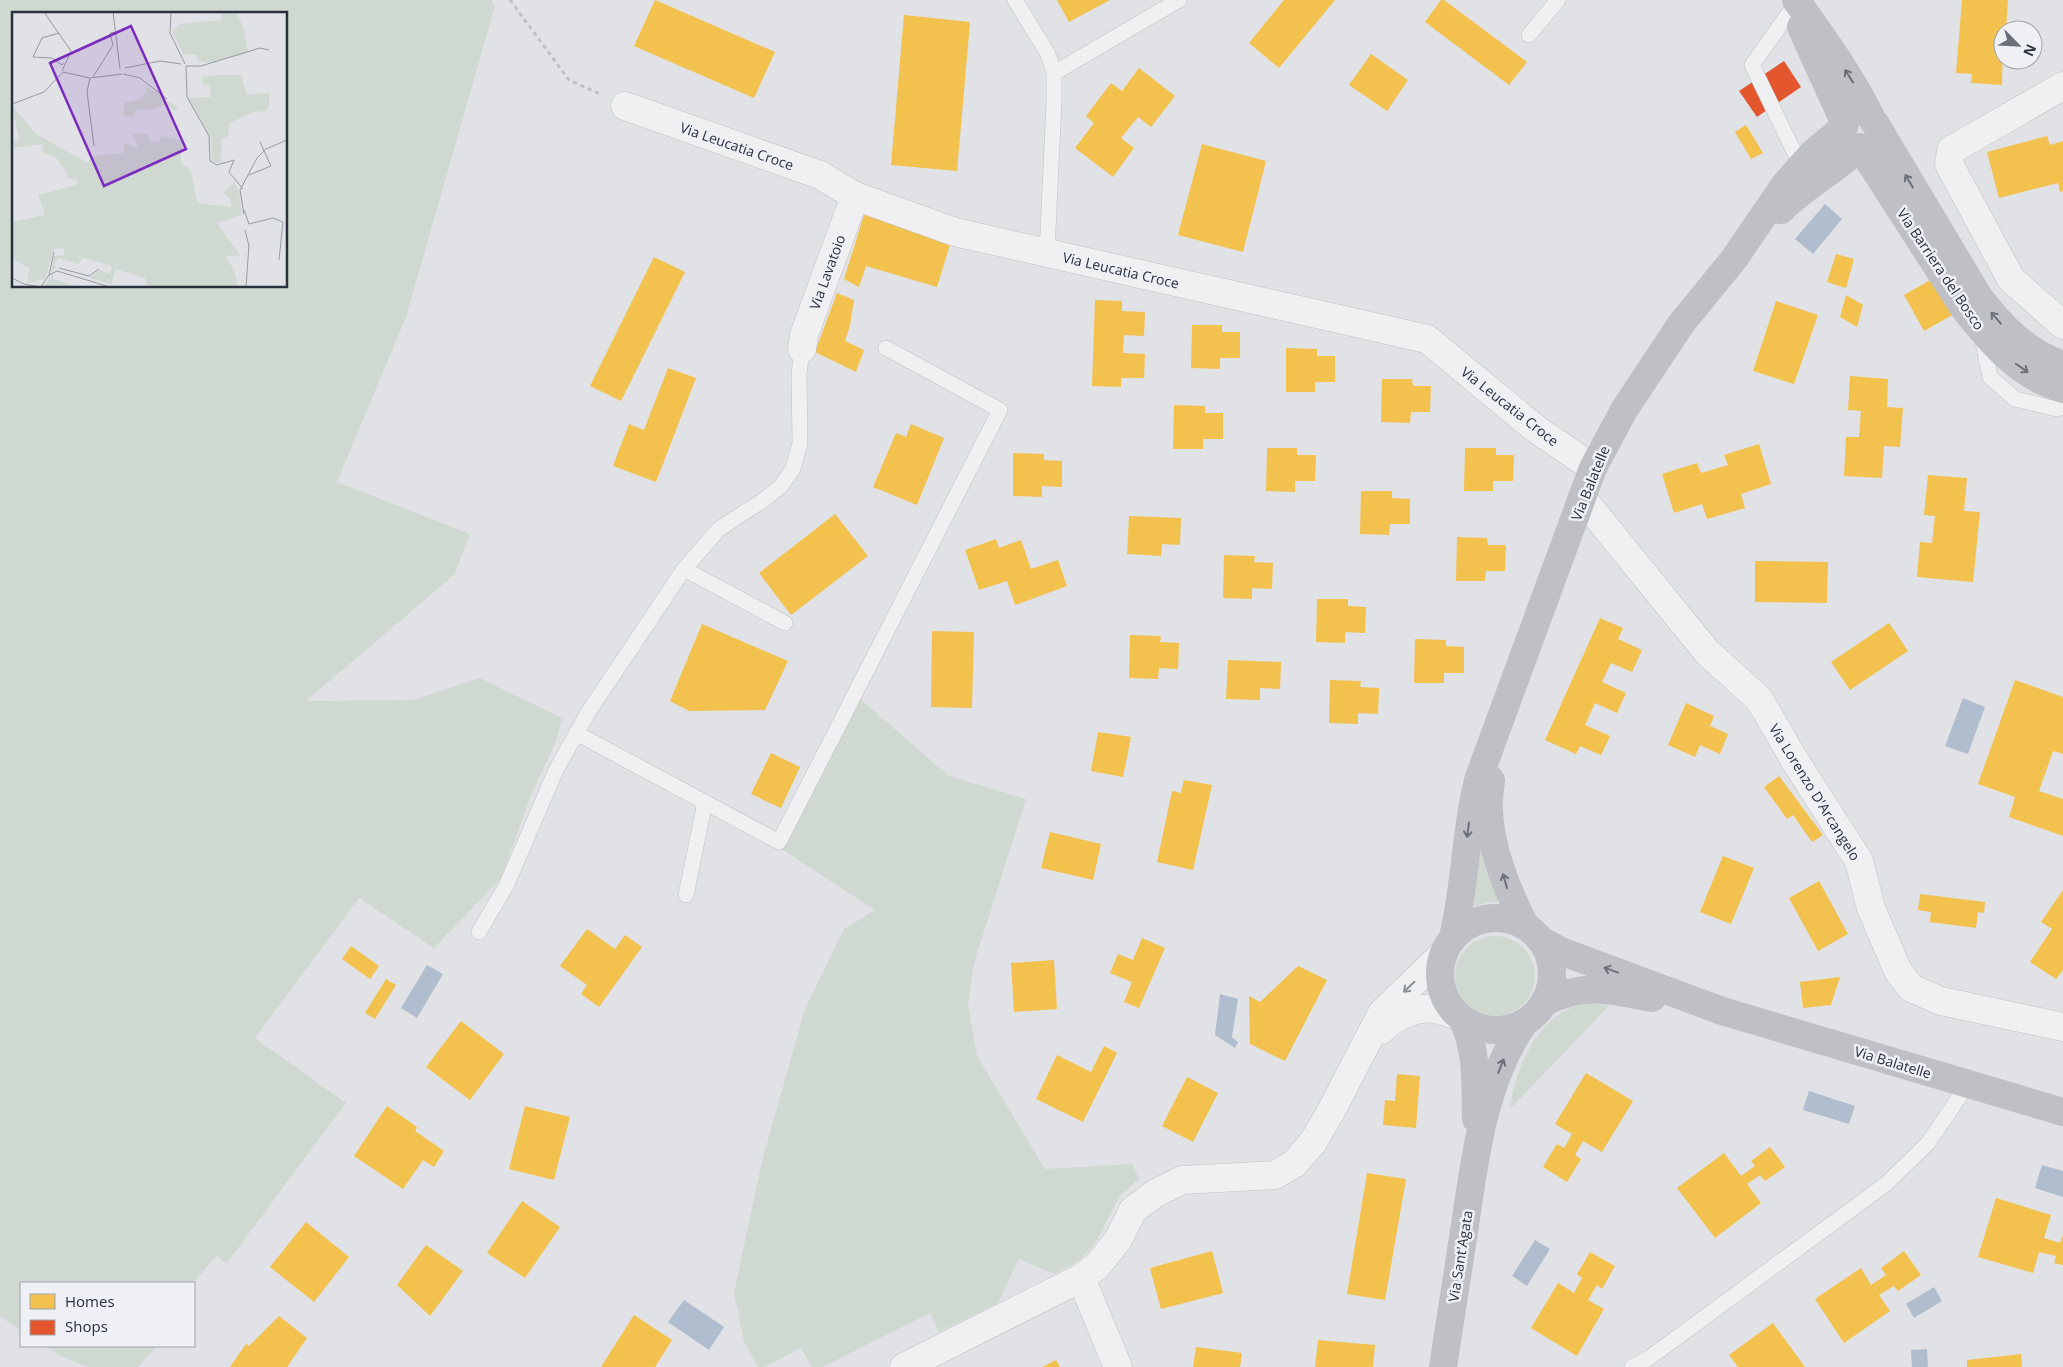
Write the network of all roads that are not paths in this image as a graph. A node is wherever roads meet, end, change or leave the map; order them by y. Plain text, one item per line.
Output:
1 (1014, 0) edge
2 (1179, 0) edge
3 (1558, 0) edge
4 (1793, 2) edge
5 (1529, 35) dead end
6 (1054, 73) junction
7 (2063, 86) edge
8 (625, 106) road end
9 (1874, 121) junction
10 (1846, 125) junction
11 (1809, 167) junction
12 (1882, 178) junction
13 (855, 196) junction
14 (1047, 253) junction
15 (2063, 325) edge
16 (1981, 330) junction
17 (886, 348) dead end
18 (802, 349) joint
19 (2063, 366) edge
20 (2063, 389) edge
21 (2063, 408) edge
22 (1593, 468) junction
23 (1582, 498) junction
24 (684, 569) junction
25 (785, 623) dead end
26 (576, 733) junction
27 (1496, 733) junction
28 (704, 802) junction
29 (686, 895) dead end
30 (479, 932) dead end
31 (1533, 933) junction
32 (1449, 945) junction
33 (1544, 1002) junction
34 (1722, 1011) junction
35 (1461, 1018) junction
36 (1524, 1023) junction
37 (2063, 1027) edge
38 (1362, 1048) junction
39 (1968, 1084) junction
40 (2063, 1112) edge
41 (1476, 1146) junction
42 (1081, 1278) junction
43 (1646, 1363) edge
44 (904, 1367) edge
45 (1118, 1367) edge
46 (1443, 1367) edge
47 (1632, 1367) edge

1 - 6 lane
2 - 6 lane
3 - 5 lane
9 -> 4 main road, Via Barriera del Bosco
4 - 10 main road, Via Barriera del Bosco
4 - 11 lane
6 - 14 lane
7 - 15 street
8 - 13 street, Via Leucatia Croce
9 - 10 main road, Via Balatelle
19 -> 9 main road, Via Barriera del Bosco
10 - 11 main road, Via Balatelle
10 - 12 main road, Via Barriera del Bosco
11 - 12 main road
11 - 22 main road, Via Balatelle
12 - 16 main road, Via Barriera del Bosco
13 - 14 street, Via Leucatia Croce
13 - 18 street, Via Lavatoio
14 - 22 street, Via Leucatia Croce
16 -> 20 main road, Via Barriera del Bosco
16 - 21 lane
17 - 28 lane
18 - 24 lane
22 - 23 main road, Via Balatelle
23 - 27 main road, Via Balatelle
23 - 37 street, Via Lorenzo D'Arcangelo
24 - 25 lane
24 - 26 lane
26 - 28 lane
26 - 30 lane
31 -> 27 main road
27 -> 32 main road
28 - 29 lane
31 - 32 main road
31 - 33 main road
34 -> 31 main road
32 - 35 main road
32 -> 38 street
33 - 34 main road
33 - 36 main road
34 - 39 main road, Via Balatelle
35 - 36 main road
35 - 38 street
35 - 41 main road
41 -> 36 main road
38 - 42 street
39 - 40 main road, Via Balatelle
39 - 43 lane
41 - 46 main road, Via Sant'Agata
42 - 44 street
42 - 45 street
43 - 47 lane

